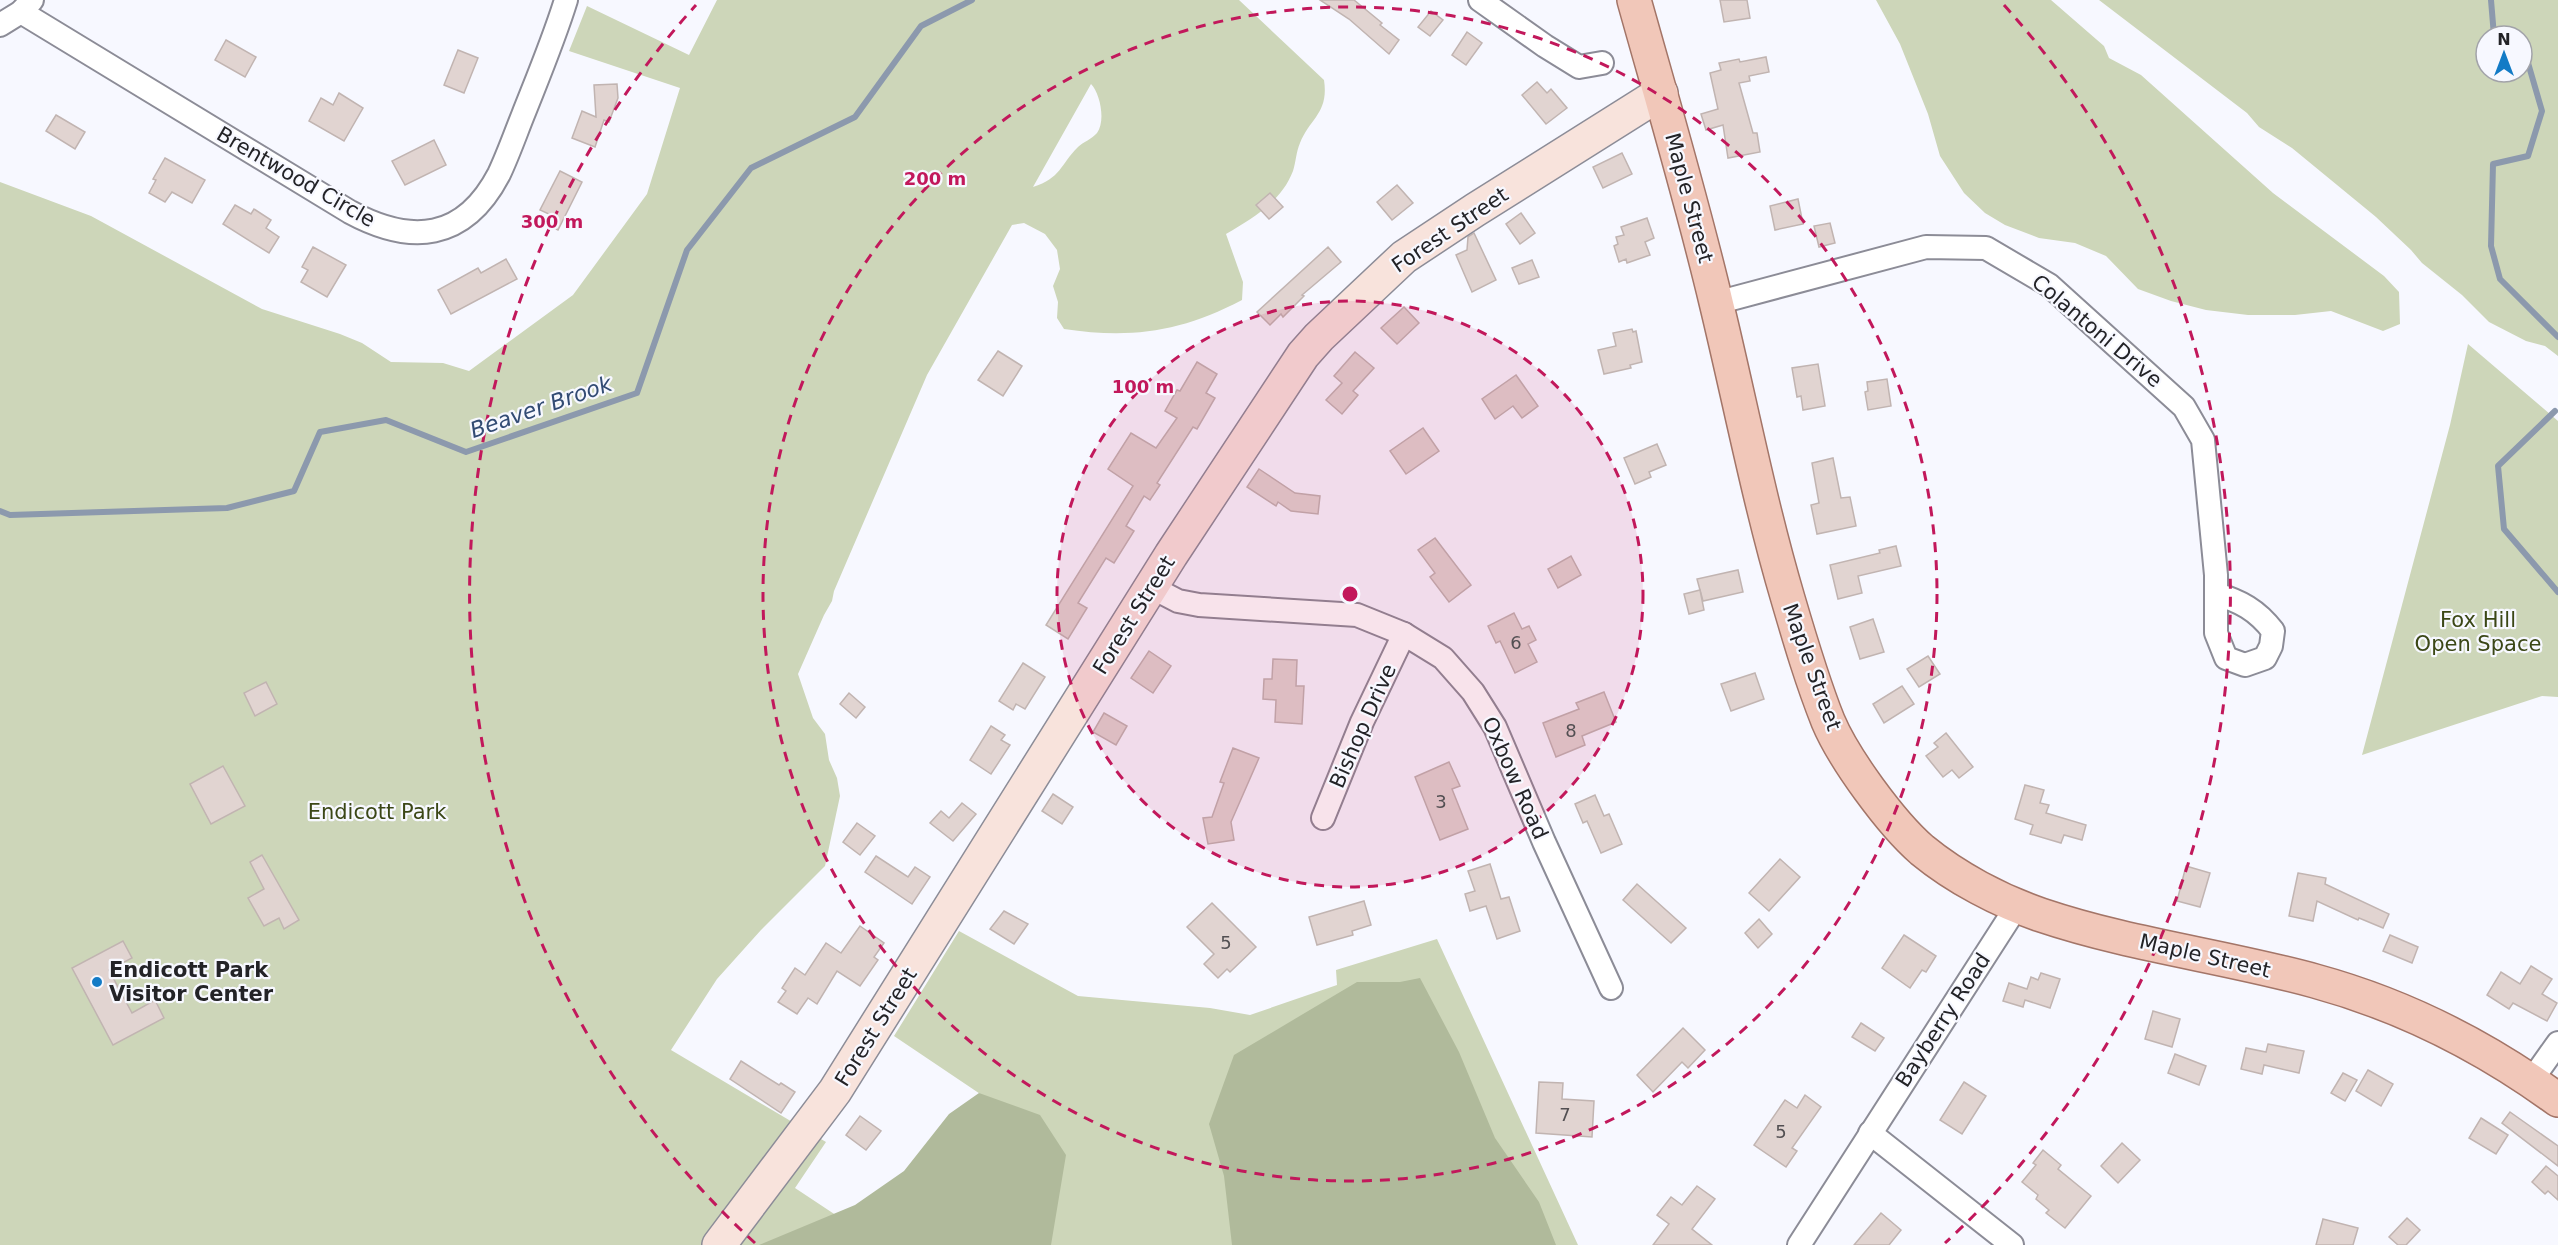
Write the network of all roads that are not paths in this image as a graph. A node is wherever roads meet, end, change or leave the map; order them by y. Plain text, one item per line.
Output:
1 (566, 0) edge
2 (1480, 0) edge
3 (1634, 0) edge
4 (26, 6) edge
5 (0, 25) edge
6 (1602, 63) dead end
7 (1661, 93) junction
8 (1716, 303) junction
9 (1151, 587) junction
10 (2216, 594) dead end
11 (1404, 634) junction
12 (1323, 818) dead end
13 (2016, 906) junction
14 (1611, 988) dead end
15 (2558, 1043) edge
16 (2531, 1081) junction
17 (2558, 1100) edge
18 (1870, 1133) junction
19 (719, 1245) edge
20 (1799, 1245) edge
21 (2012, 1245) edge

1 - 4 street, Brentwood Circle
2 - 6 street
3 - 7 main road, Maple Street
4 - 5 street
7 - 8 main road, Maple Street
7 - 9 street, Forest Street
8 - 10 street, Colantoni Drive
8 - 13 main road, Maple Street
9 - 11 street, Oxbow Road
9 - 19 street, Forest Street
11 - 12 street, Bishop Drive
11 - 14 street, Oxbow Road
13 - 16 main road, Maple Street
13 - 18 street, Bayberry Road
15 - 16 street
16 - 17 main road, Maple Street
18 - 20 street, Bayberry Road
18 - 21 street

